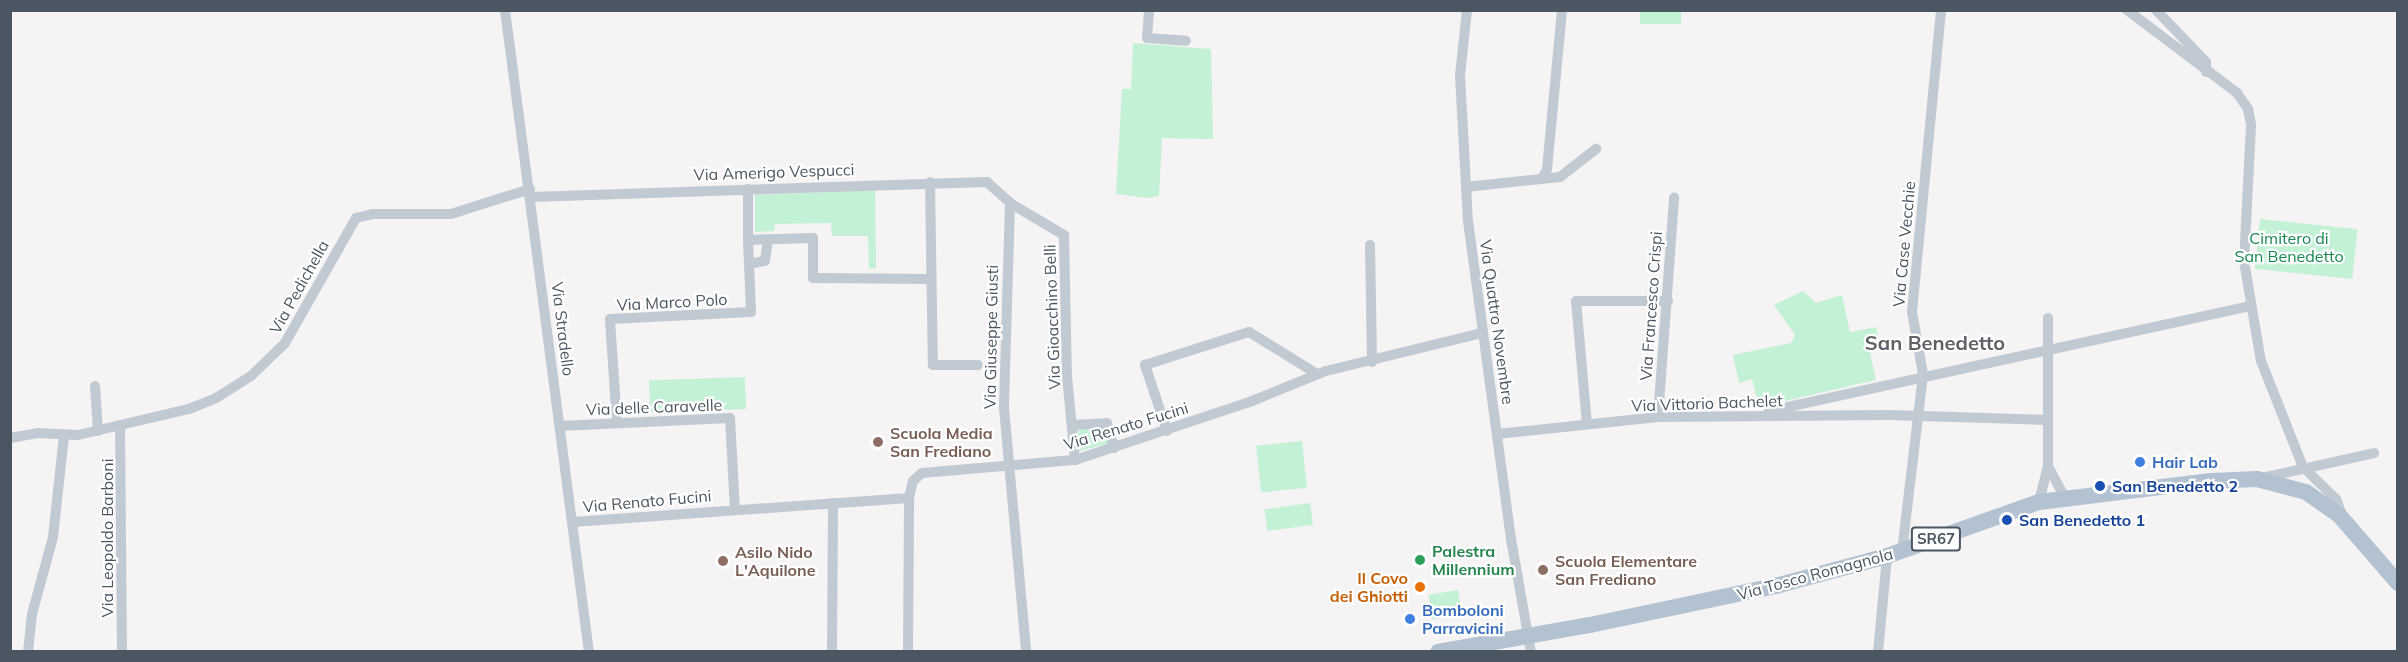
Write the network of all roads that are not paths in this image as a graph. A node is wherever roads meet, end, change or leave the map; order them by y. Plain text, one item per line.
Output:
1 (505, 10) edge
2 (1149, 10) edge
3 (1467, 10) edge
4 (1562, 10) edge
5 (1941, 10) edge
6 (2127, 10) edge
7 (2156, 10) edge
8 (1186, 41) dead end
9 (2206, 72) junction
10 (1596, 148) dead end
11 (1542, 179) junction
12 (930, 182) junction
13 (1466, 188) junction
14 (748, 189) junction
15 (531, 193) junction
16 (1674, 198) dead end
17 (1010, 203) junction
18 (768, 239) junction
19 (748, 240) junction
20 (1370, 244) dead end
21 (749, 264) junction
22 (931, 279) junction
23 (1668, 301) junction
24 (2250, 306) junction
25 (2048, 318) dead end
26 (1482, 333) junction
27 (2048, 348) junction
28 (1372, 363) junction
29 (978, 365) dead end
30 (1317, 374) junction
31 (1923, 374) junction
32 (95, 386) dead end
33 (1757, 416) junction
34 (1917, 416) junction
35 (1658, 417) junction
36 (2048, 420) junction
37 (617, 423) junction
38 (1587, 424) junction
39 (120, 425) junction
40 (1072, 425) junction
41 (560, 426) junction
42 (98, 431) junction
43 (1167, 431) junction
44 (1497, 434) junction
45 (64, 436) junction
46 (10, 438) edge
47 (1114, 448) junction
48 (2374, 453) dead end
49 (1075, 460) junction
50 (1009, 466) junction
51 (2048, 466) junction
52 (2303, 467) junction
53 (2257, 479) junction
54 (909, 498) junction
55 (2065, 498) junction
56 (833, 502) junction
57 (2039, 502) junction
58 (735, 509) junction
59 (2344, 521) junction
60 (573, 522) junction
61 (1895, 553) junction
62 (2397, 583) edge
63 (1530, 644) edge
64 (28, 651) edge
65 (122, 651) edge
66 (589, 651) edge
67 (832, 651) edge
68 (908, 651) edge
69 (1026, 651) edge
70 (1438, 651) edge
71 (1878, 651) edge

1 - 15 street, Via Stradello
2 - 8 street
3 - 13 street, Via Quattro Novembre
4 - 11 street
5 - 31 street, Via Case Vecchie
6 - 9 street
7 - 9 street
9 - 24 street
10 - 11 street
11 - 13 street
12 - 14 street, Via Amerigo Vespucci
12 - 17 street, Via Amerigo Vespucci
12 - 22 street
13 - 26 street, Via Quattro Novembre
14 - 15 street, Via Amerigo Vespucci
14 - 19 street
15 - 39 street, Via Pedichella
15 - 41 street, Via Stradello
16 - 23 street, Via Francesco Crispi
17 - 40 street, Via Gioacchino Belli
17 - 50 street, Via Giuseppe Giusti
18 - 19 street
18 - 21 street
18 - 22 street
19 - 21 street
20 - 28 street
21 - 37 street, Via Marco Polo
22 - 29 street
23 - 35 street, Via Francesco Crispi
23 - 38 street
24 - 27 street
24 - 52 street
25 - 27 street
26 - 28 street, Via Renato Fucini
26 - 44 street, Via Quattro Novembre
27 - 31 street
27 - 36 street
28 - 30 street, Via Renato Fucini
30 - 43 street, Via Renato Fucini
30 - 43 street
31 - 33 street
31 - 34 street, Via Case Vecchie
32 - 42 street
33 - 34 street, Via Vittorio Bachelet
33 - 35 street, Via Vittorio Bachelet
34 - 36 street, Via Vittorio Bachelet
34 - 61 street, Via Case Vecchie
35 - 38 street, Via Vittorio Bachelet
36 - 51 street
37 - 41 street, Via delle Caravelle
37 - 58 street, Via delle Caravelle
38 - 44 street, Via Vittorio Bachelet
39 - 42 street, Via Pedichella
39 - 65 street, Via Leopoldo Barboni
40 - 47 street
40 - 49 street, Via Gioacchino Belli
41 - 60 street, Via Stradello
42 - 45 street, Via Pedichella
43 - 47 street, Via Renato Fucini
44 - 63 street, Via Quattro Novembre
45 - 46 street, Via Pedichella
45 - 64 street
47 - 49 street, Via Renato Fucini
48 - 52 street
49 - 50 street, Via Renato Fucini
50 - 54 street, Via Renato Fucini
50 - 69 street, Via Giuseppe Giusti
51 - 55 street
51 - 57 street
52 - 53 street
52 - 59 street
53 - 55 main road, Via Tosco Romagnola / SR67
53 - 59 main road, Via Tosco Romagnola / SR67
54 - 56 street, Via Renato Fucini
54 - 68 street
55 - 57 main road, Via Tosco Romagnola / SR67
56 - 58 street, Via Renato Fucini
56 - 67 street
57 - 61 main road, Via Tosco Romagnola / SR67
58 - 60 street, Via Renato Fucini
59 - 62 main road, Via Tosco Romagnola / SR67
60 - 66 street, Via Stradello
61 - 63 main road, Via Tosco Romagnola / SR67
61 - 71 street, Via Case Vecchie
63 - 70 main road, Via Tosco Romagnola / SR67

